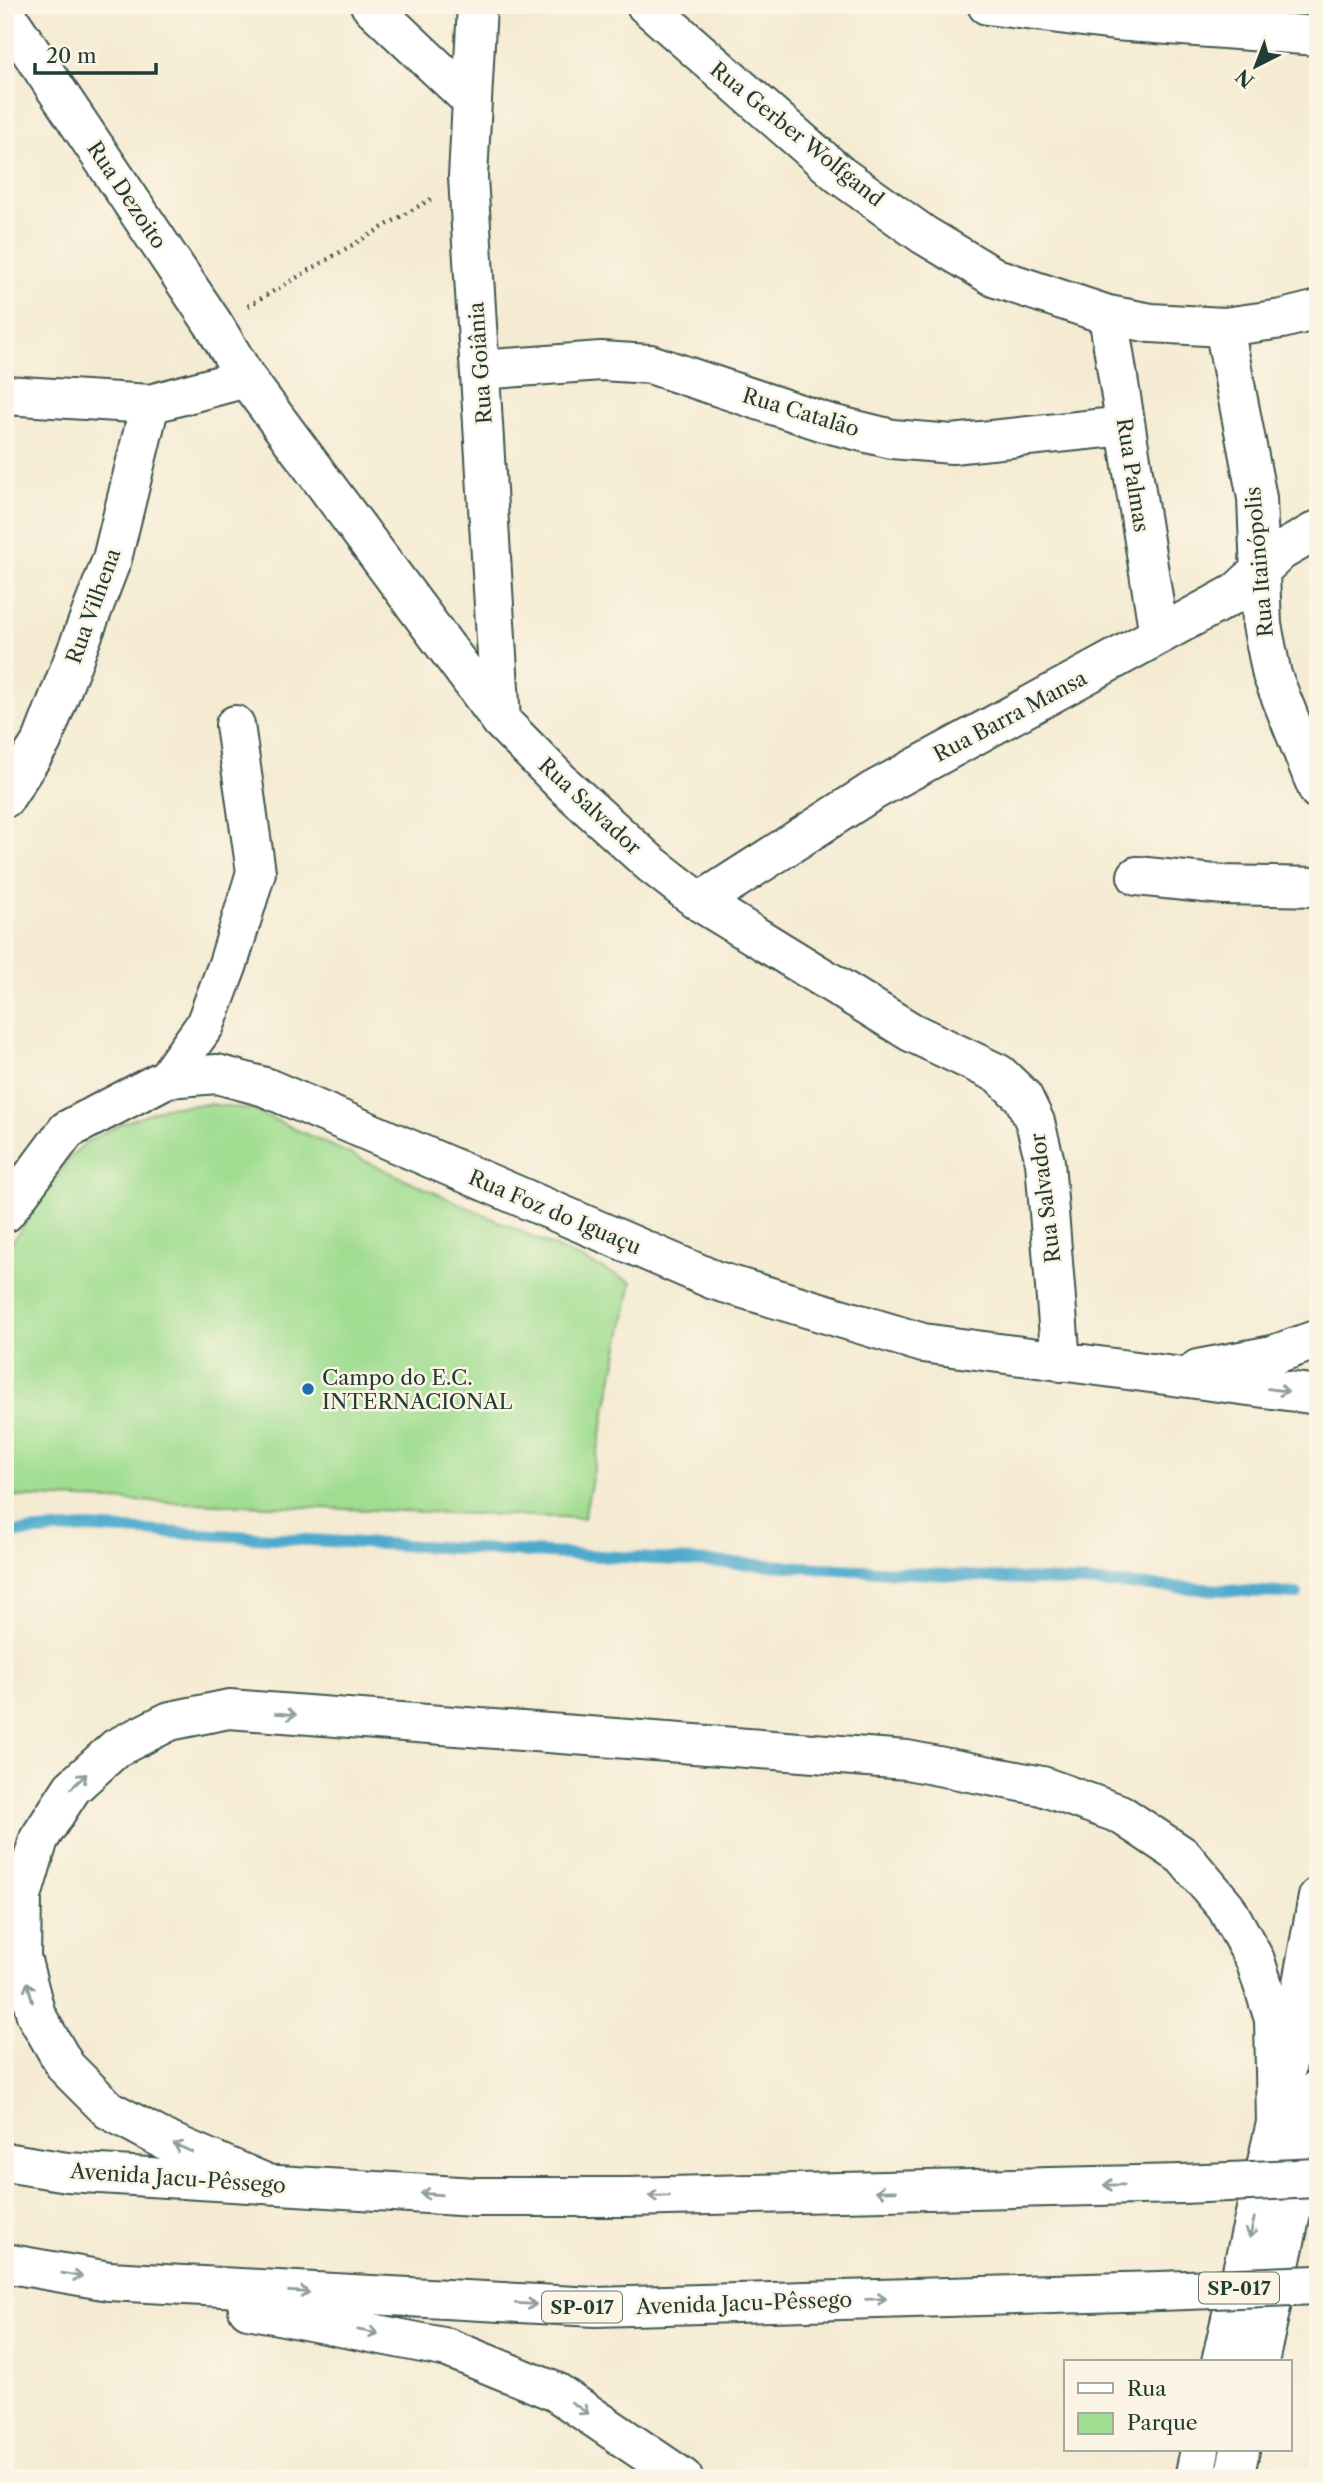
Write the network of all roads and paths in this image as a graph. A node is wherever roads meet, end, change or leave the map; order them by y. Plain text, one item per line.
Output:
1 (370, 5) edge
2 (477, 5) edge
3 (646, 5) edge
4 (987, 5) edge
5 (5, 13) edge
6 (1318, 36) edge
7 (472, 101) junction
8 (468, 177) junction
9 (1318, 310) edge
10 (1108, 315) junction
11 (214, 325) junction
12 (1224, 327) junction
13 (480, 369) junction
14 (246, 378) junction
15 (5, 395) edge
16 (150, 404) junction
17 (1125, 426) junction
18 (1318, 530) edge
19 (1259, 572) junction
20 (1159, 635) junction
21 (501, 721) junction
22 (235, 725) dead end
23 (1318, 790) edge
24 (5, 797) edge
25 (1137, 876) dead end
26 (1318, 887) edge
27 (700, 902) junction
28 (167, 1078) junction
29 (5, 1213) edge
30 (1318, 1339) edge
31 (1061, 1362) junction
32 (1161, 1375) junction
33 (1318, 1395) edge
34 (1318, 1897) edge
35 (1318, 2090) edge
36 (1276, 2123) junction
37 (5, 2162) edge
38 (1318, 2178) edge
39 (268, 2184) junction
40 (5, 2263) edge
41 (109, 2281) junction
42 (1318, 2285) edge
43 (1220, 2360) edge
44 (1259, 2360) edge
45 (1200, 2452) edge
46 (1240, 2452) edge
47 (683, 2478) edge
48 (1194, 2478) edge
49 (1234, 2478) edge

1 - 7 main road
2 - 7 main road, Rua Goiânia
3 - 10 main road, Rua Gerber Wolfgand
4 - 6 main road
5 - 11 main road, Rua Dezoito
7 - 8 main road, Rua Goiânia
8 - 11 path
8 - 13 main road, Rua Goiânia
9 - 12 main road, Rua Gerber Wolfgand
10 - 12 main road, Rua Gerber Wolfgand
10 - 17 main road, Rua Palmas
11 - 14 main road, Rua Dezoito
12 - 19 main road, Rua Itainópolis
13 - 17 main road, Rua Catalão
13 - 21 main road, Rua Goiânia
14 - 16 main road
14 - 21 main road, Rua Salvador
15 - 16 main road
16 - 24 main road, Rua Vilhena
17 - 20 main road, Rua Palmas
18 - 19 main road, Rua Barra Mansa
19 - 20 main road, Rua Barra Mansa
19 - 23 main road, Rua Itainópolis
20 - 27 main road, Rua Barra Mansa
21 - 27 main road, Rua Salvador
22 - 28 main road
25 - 26 main road
27 - 31 main road, Rua Salvador
28 - 29 main road, Rua Foz do Iguaçu
28 - 31 main road, Rua Foz do Iguaçu
30 - 32 main road, Rua Foz do Iguaçu
31 - 32 main road, Rua Foz do Iguaçu
32 -> 33 main road, Rua Foz do Iguaçu
34 - 36 main road
35 - 44 main road
39 -> 36 main road
36 -> 43 main road
37 - 39 main road, Avenida Jacu-Pêssego
38 -> 39 main road, Avenida Jacu-Pêssego, bridge
40 -> 41 main road, Avenida Jacu-Pêssego / SP-017
41 -> 42 main road, Avenida Jacu-Pêssego / SP-017, bridge
41 -> 47 main road
45 - 48 main road
46 - 49 main road

